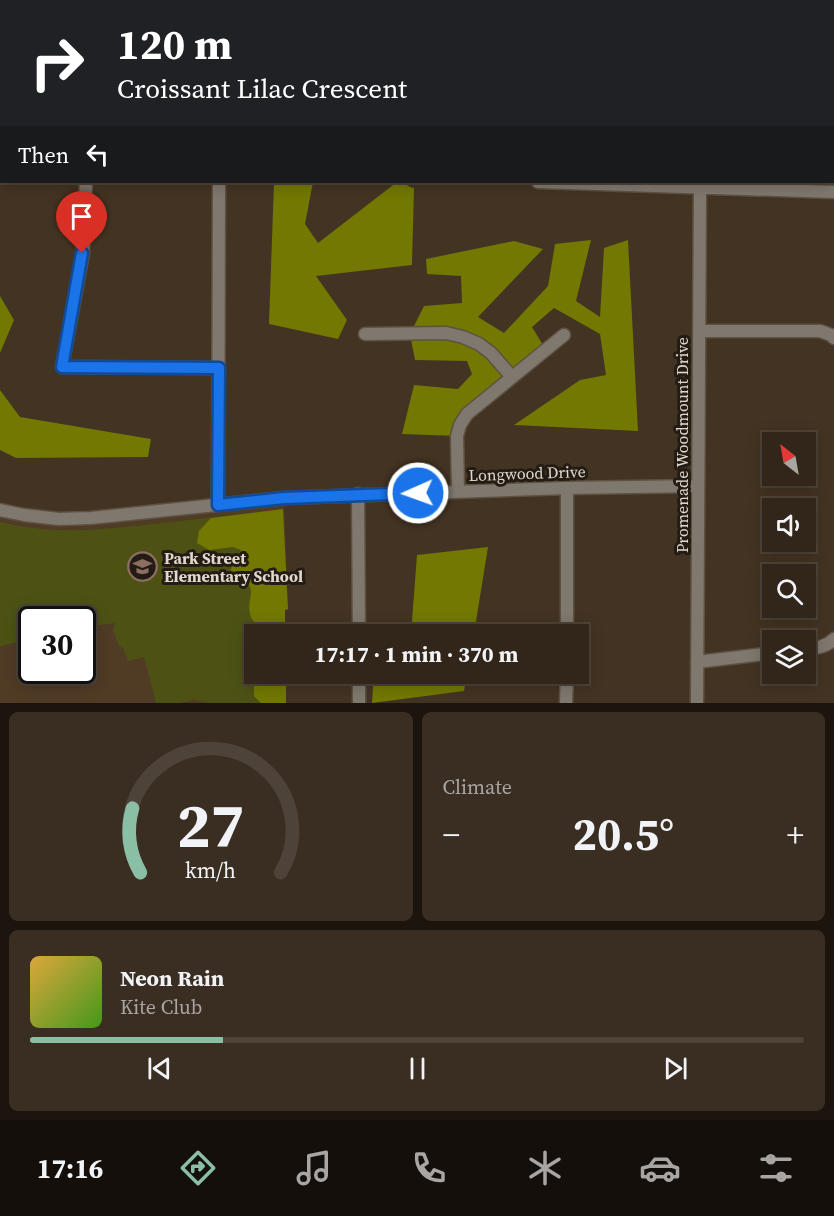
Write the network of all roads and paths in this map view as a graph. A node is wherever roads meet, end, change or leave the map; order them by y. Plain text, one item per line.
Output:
1 (86, 183) edge
2 (219, 183) edge
3 (564, 183) edge
4 (700, 187) junction
5 (829, 189) edge
6 (699, 332) junction
7 (365, 334) dead end
8 (564, 335) dead end
9 (834, 338) edge
10 (219, 368) junction
11 (512, 377) junction
12 (698, 486) junction
13 (567, 488) junction
14 (458, 491) junction
15 (358, 494) junction
16 (218, 505) junction
17 (0, 510) edge
18 (359, 624) edge
19 (567, 624) edge
20 (834, 639) edge
21 (816, 648) edge
22 (762, 654) edge
23 (697, 662) junction
24 (359, 684) edge
25 (567, 684) edge
26 (359, 703) edge
27 (566, 703) edge
28 (697, 703) edge

1 - 10 street
2 - 10 street
3 - 4 street
4 - 5 street
4 - 6 street, Promenade Woodmount Drive
6 - 9 street
6 - 12 street, Promenade Woodmount Drive
7 - 11 street
8 - 11 street
10 - 16 street
11 - 14 street
12 - 13 street, Longwood Drive
12 - 23 street, Promenade Woodmount Drive
13 - 14 street, Longwood Drive
13 - 19 street
14 - 15 street, Longwood Drive
15 - 16 street, Longwood Drive
15 - 18 street
16 - 17 street, Longwood Drive
20 - 21 street
22 - 23 street
23 - 28 street, Promenade Woodmount Drive
24 - 26 street
25 - 27 street

